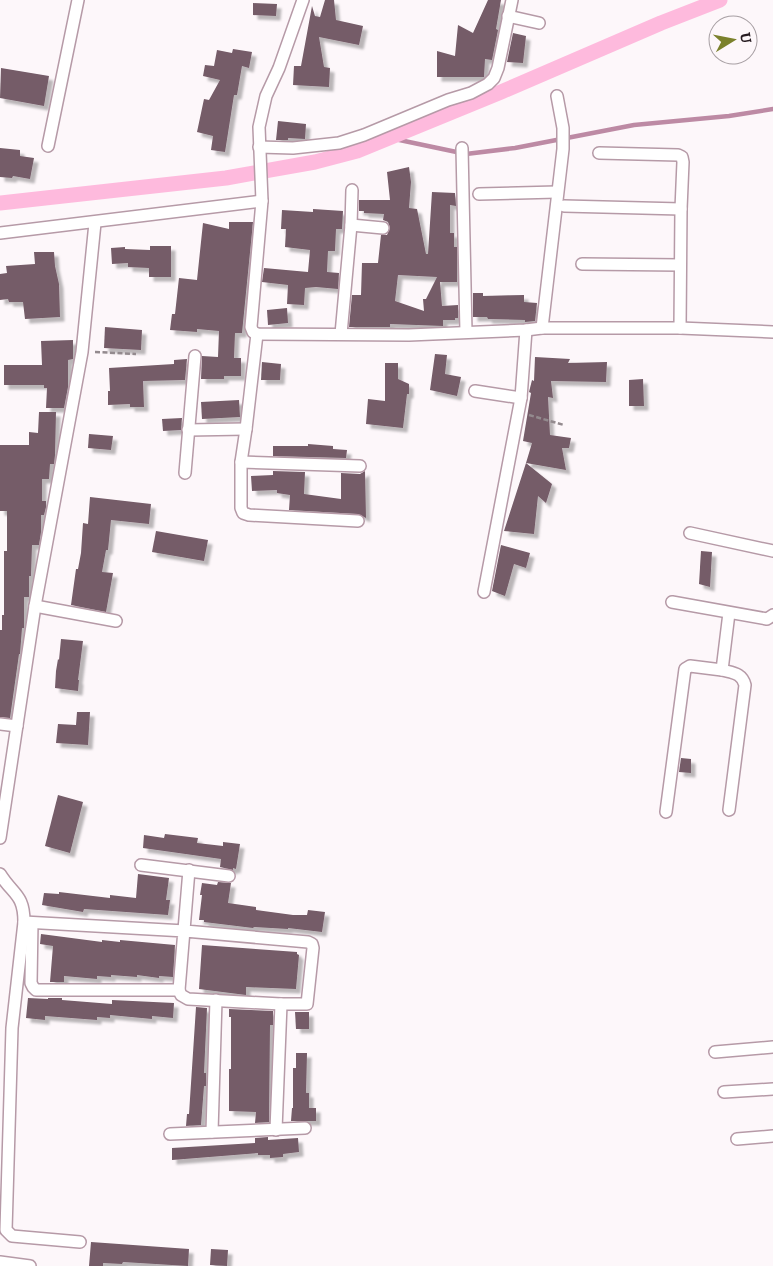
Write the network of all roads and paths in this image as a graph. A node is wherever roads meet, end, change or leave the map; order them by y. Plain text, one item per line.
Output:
1 (78, 0) edge
2 (303, 0) edge
3 (512, 0) edge
4 (508, 16) junction
5 (539, 23) dead end
6 (557, 96) dead end
7 (48, 146) dead end
8 (462, 148) dead end
9 (259, 149) junction
10 (599, 153) dead end
11 (352, 190) dead end
12 (557, 192) junction
13 (479, 194) dead end
14 (262, 196) junction
15 (564, 206) dead end
16 (681, 209) junction
17 (95, 223) junction
18 (351, 225) junction
19 (384, 228) dead end
20 (0, 233) edge
21 (582, 264) dead end
22 (680, 265) junction
23 (542, 328) junction
24 (680, 328) junction
25 (526, 330) junction
26 (466, 332) junction
27 (773, 332) edge
28 (256, 334) junction
29 (341, 334) junction
30 (82, 352) junction
31 (136, 354) dead end
32 (196, 356) dead end
33 (475, 391) dead end
34 (521, 398) junction
35 (518, 412) junction
36 (564, 425) dead end
37 (246, 429) junction
38 (188, 430) junction
39 (241, 462) junction
40 (360, 466) dead end
41 (185, 472) dead end
42 (358, 521) dead end
43 (690, 533) dead end
44 (773, 551) edge
45 (484, 592) dead end
46 (672, 602) dead end
47 (35, 606) junction
48 (729, 612) junction
49 (773, 615) edge
50 (116, 621) dead end
51 (722, 670) junction
52 (0, 724) edge
53 (17, 726) junction
54 (3, 799) edge
55 (728, 810) dead end
56 (666, 812) dead end
57 (0, 838) edge
58 (141, 865) dead end
59 (189, 870) junction
60 (229, 876) dead end
61 (1, 879) edge
62 (28, 922) junction
63 (185, 931) junction
64 (179, 990) junction
65 (216, 1000) junction
66 (281, 1004) junction
67 (0, 1028) edge
68 (12, 1028) junction
69 (773, 1047) edge
70 (715, 1052) dead end
71 (773, 1089) edge
72 (724, 1092) dead end
73 (305, 1128) dead end
74 (276, 1130) junction
75 (212, 1132) junction
76 (170, 1134) dead end
77 (773, 1136) edge
78 (737, 1139) dead end
79 (80, 1242) dead end
80 (0, 1262) edge
81 (30, 1266) edge

1 - 7 street
2 - 9 street
3 - 4 street
4 - 5 street
4 - 9 street
6 - 12 street
8 - 26 street
9 - 14 street
10 - 16 street
11 - 18 street
12 - 13 street
12 - 23 street
14 - 17 street
14 - 28 street
15 - 16 street
16 - 22 street
17 - 20 street
17 - 30 street
18 - 19 street
18 - 29 street
21 - 22 street
22 - 24 street
23 - 24 street
23 - 25 street
24 - 27 street
25 - 26 street
25 - 34 street
26 - 29 street
28 - 29 street
28 - 37 street
30 - 31 path
30 - 47 street
32 - 38 street
33 - 34 street
34 - 35 street
35 - 36 path
35 - 45 street
37 - 38 street
37 - 39 street
38 - 41 street
39 - 40 street
39 - 42 street
43 - 44 street
46 - 48 street
47 - 50 street
47 - 53 street
48 - 49 street
48 - 51 street
51 - 55 street
51 - 56 street
52 - 53 street
53 - 54 street
54 - 57 street
58 - 59 street
59 - 60 street
59 - 63 street
61 - 62 street
62 - 63 street
62 - 64 street
62 - 68 street
63 - 64 street
63 - 66 street
64 - 65 street
65 - 66 street
65 - 75 street
66 - 74 street
67 - 68 street
68 - 79 street
69 - 70 street
71 - 72 street
73 - 74 street
74 - 75 street
75 - 76 street
77 - 78 street
80 - 81 street

